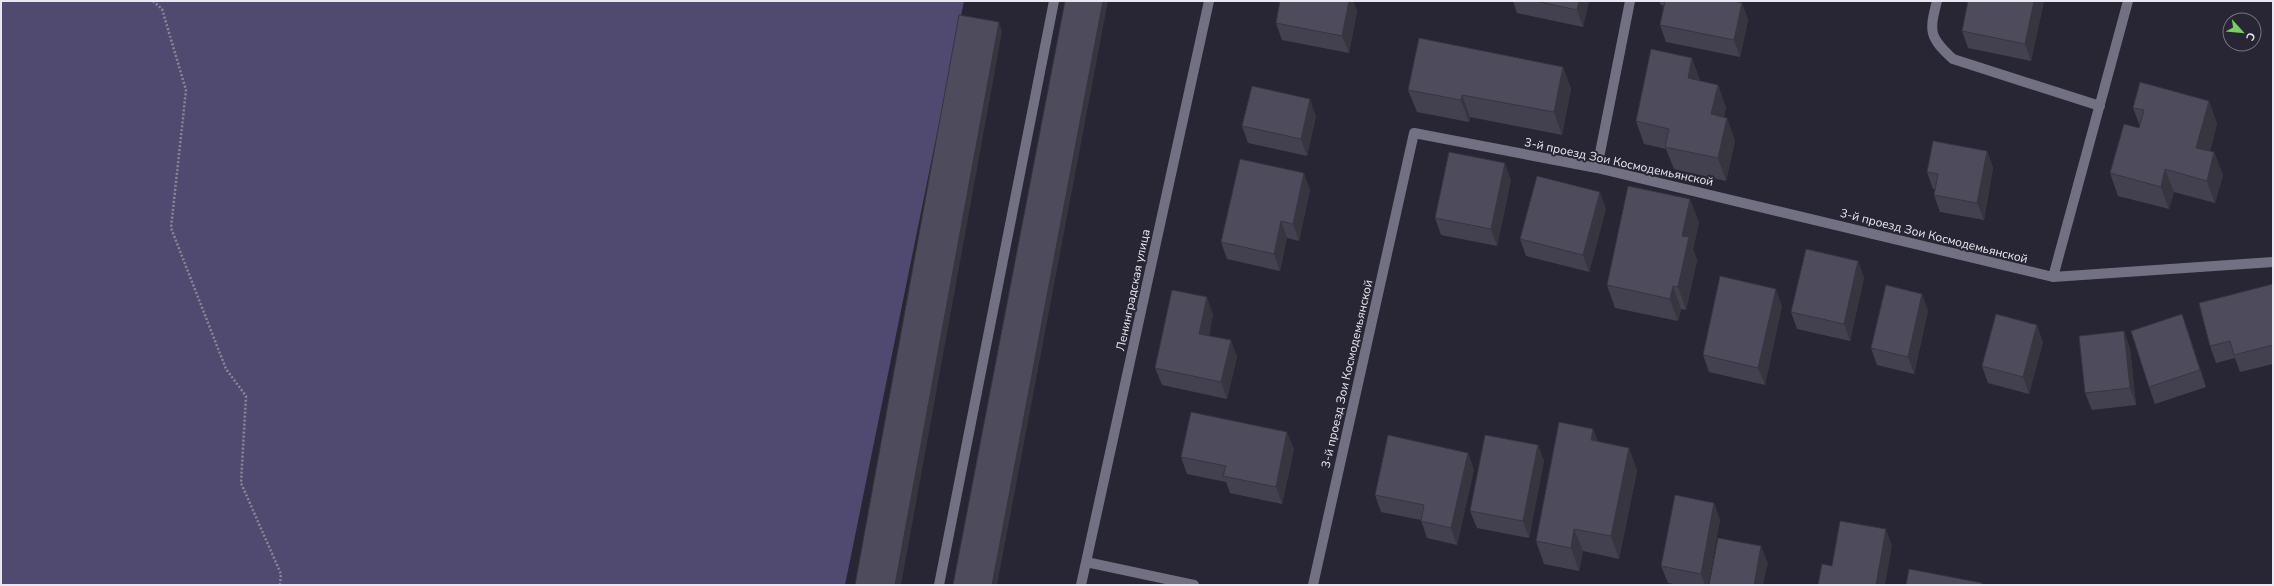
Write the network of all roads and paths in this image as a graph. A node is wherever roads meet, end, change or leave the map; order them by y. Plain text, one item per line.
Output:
1 (153, 1) edge
2 (1054, 1) edge
3 (1210, 1) edge
4 (1630, 1) edge
5 (1937, 1) edge
6 (2128, 1) edge
7 (2100, 106) junction
8 (1597, 168) junction
9 (2273, 262) edge
10 (2053, 277) junction
11 (1086, 562) junction
12 (280, 585) edge
13 (939, 585) edge
14 (1081, 585) edge
15 (1194, 585) edge
16 (1313, 585) edge

1 - 12 path
2 - 13 street
3 - 11 street, Ленинградская улица
4 - 8 street
5 - 7 street
6 - 7 street
7 - 10 street
8 - 10 street, 3-й проезд Зои Космодемьянской
8 - 16 street, 3-й проезд Зои Космодемьянской
9 - 10 street, 3-й проезд Зои Космодемьянской
11 - 14 street, Ленинградская улица
11 - 15 street

